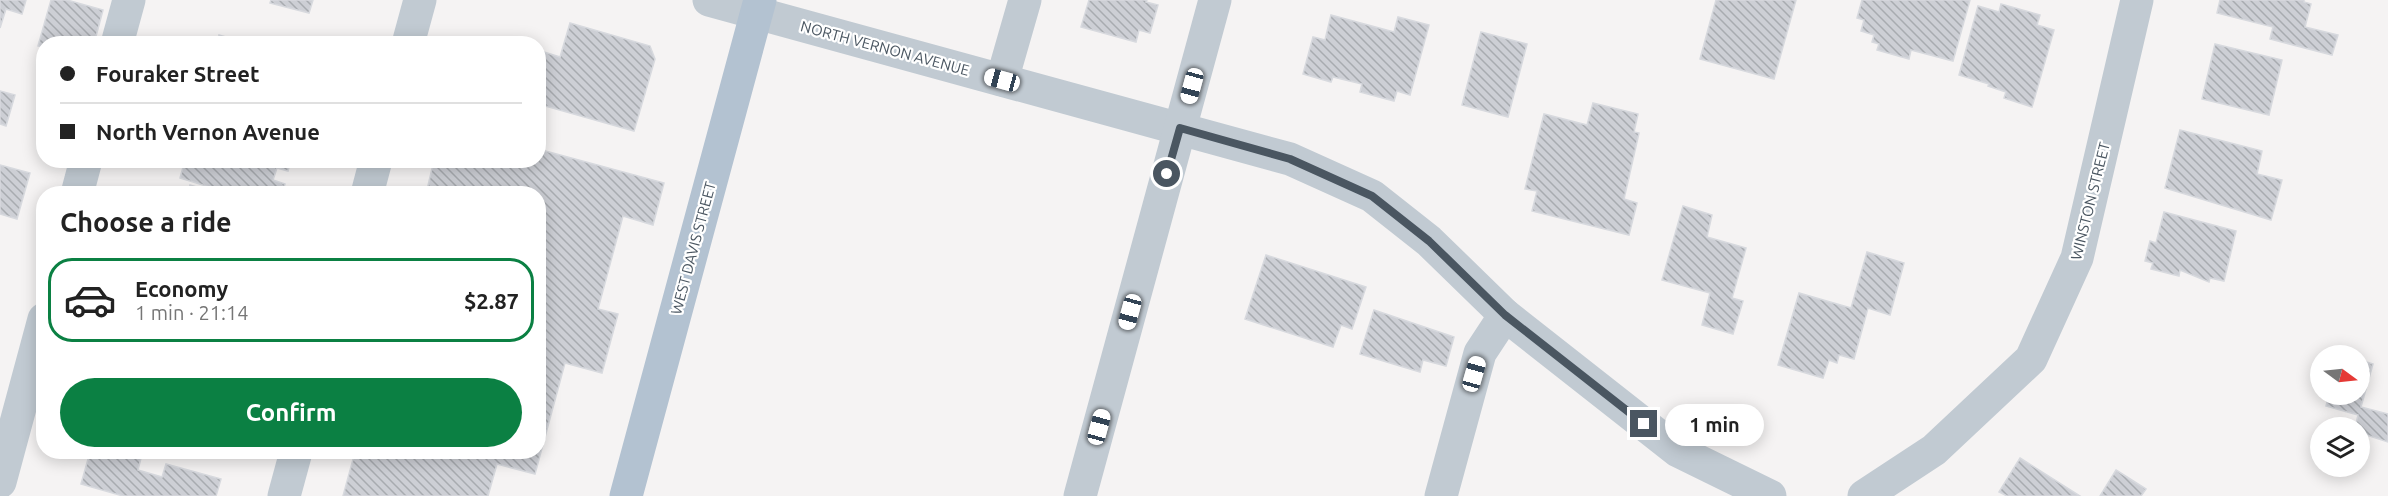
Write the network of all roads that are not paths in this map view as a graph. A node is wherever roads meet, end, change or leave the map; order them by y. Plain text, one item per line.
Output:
1 (129, 0) edge
2 (420, 0) edge
3 (709, 0) edge
4 (1025, 0) edge
5 (1215, 0) edge
6 (2138, 0) edge
7 (759, 7) edge
8 (119, 36) edge
9 (410, 36) edge
10 (1002, 80) junction
11 (1180, 128) junction
12 (84, 168) edge
13 (374, 168) edge
14 (79, 186) edge
15 (369, 186) edge
16 (1505, 315) junction
17 (36, 349) edge
18 (294, 459) edge
19 (0, 482) edge
20 (284, 496) edge
21 (626, 496) edge
22 (1080, 496) edge
23 (1441, 496) edge
24 (1770, 496) edge
25 (1864, 496) edge

1 - 8 street
2 - 9 street
3 - 7 street, NORTH VERNON AVENUE
4 - 10 street
5 - 11 street
6 - 25 street, WINSTON STREET
7 - 10 street, NORTH VERNON AVENUE
7 - 21 main road, WEST DAVIS STREET
10 - 11 street, NORTH VERNON AVENUE
11 - 16 street, NORTH VERNON AVENUE
11 - 22 street
12 - 14 street
13 - 15 street
16 - 23 street
16 - 24 street, NORTH VERNON AVENUE
17 - 19 street
18 - 20 street

